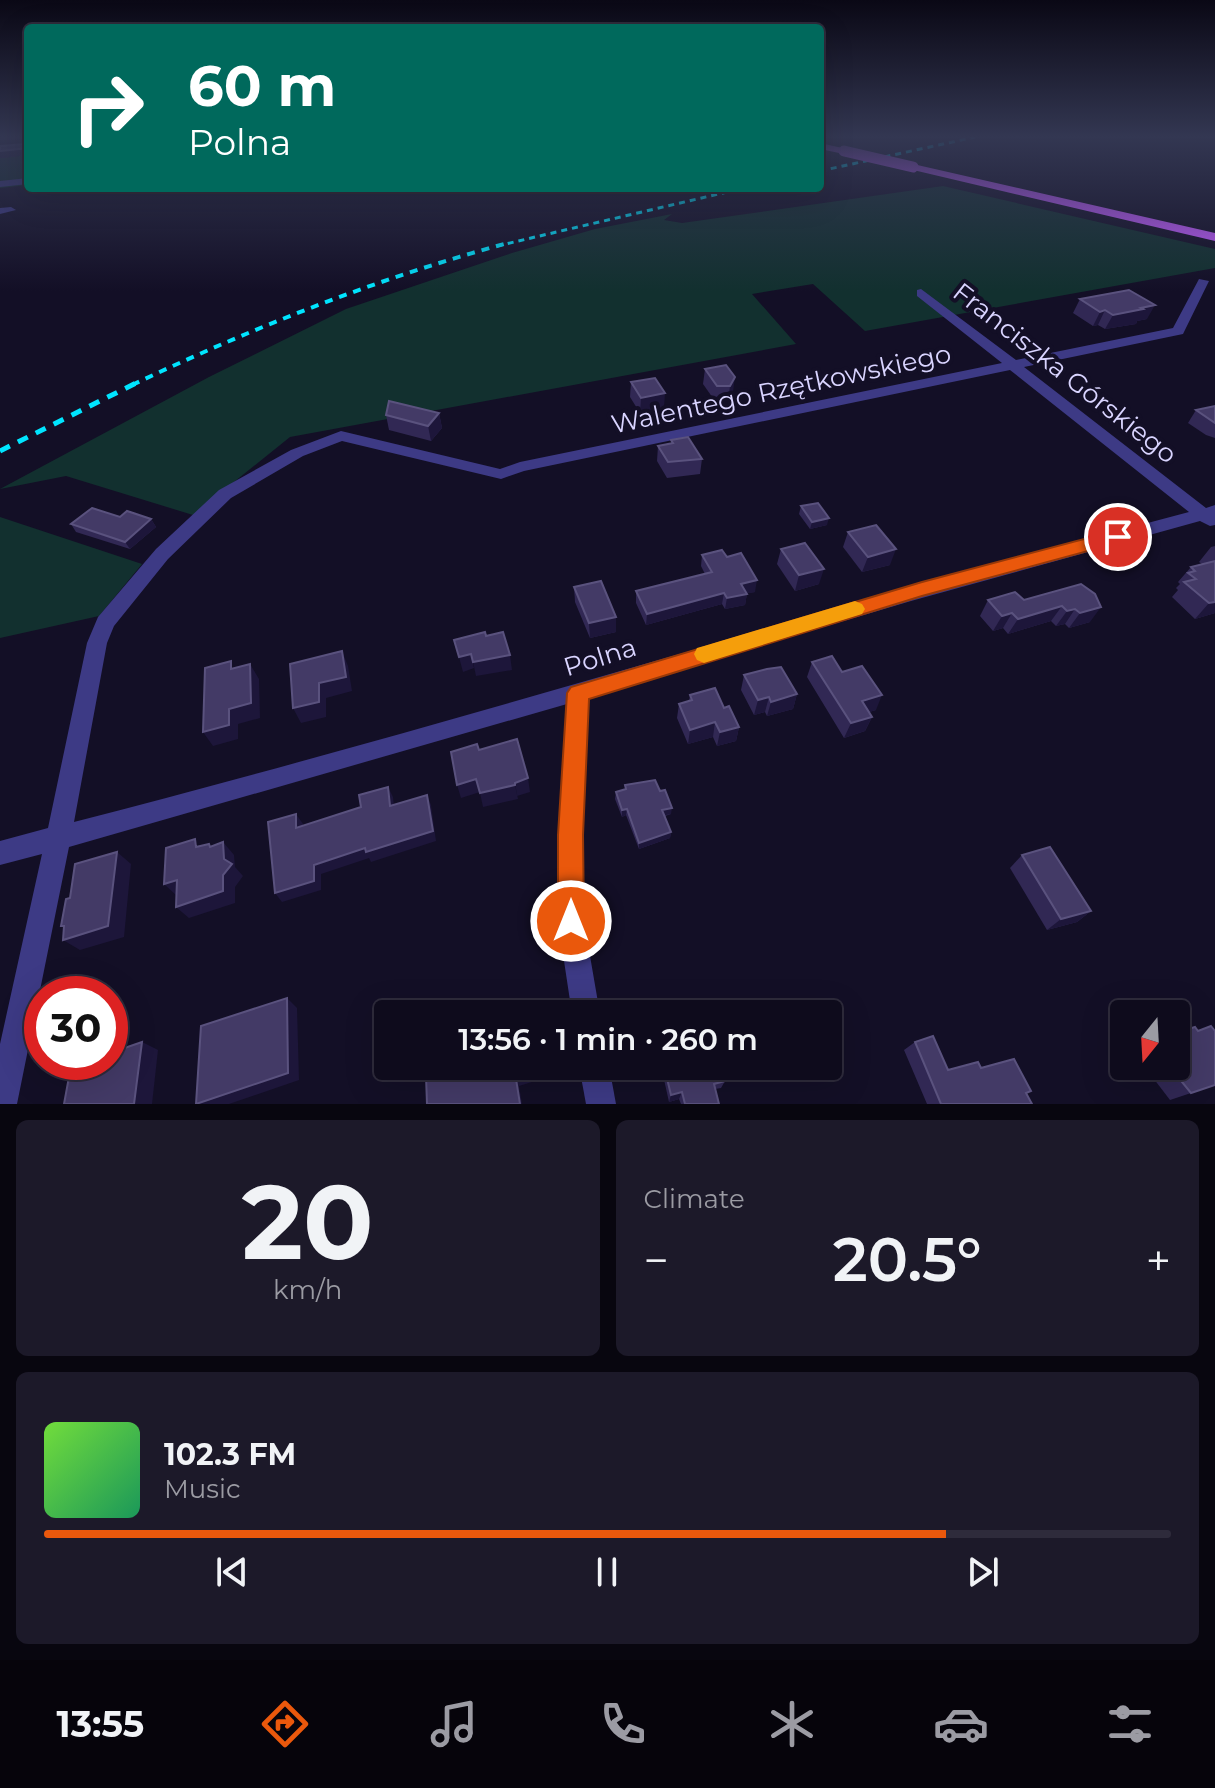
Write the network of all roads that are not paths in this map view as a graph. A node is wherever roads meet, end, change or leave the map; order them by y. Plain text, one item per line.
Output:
1 (1006, 189) edge
2 (1215, 237) edge
3 (1203, 281) dead end
4 (921, 293) dead end
5 (1015, 365) junction
6 (1211, 516) edge
7 (578, 693) junction
8 (58, 838) junction
9 (0, 853) edge
10 (584, 1000) edge
11 (597, 1080) edge
12 (2, 1104) edge
13 (601, 1104) edge

1 - 2 main road, bridge
3 - 5 street, Walentego Rzętkowskiego
4 - 5 street, Franciszka Górskiego
5 - 6 street, Franciszka Górskiego
5 - 8 street, Walentego Rzętkowskiego
6 - 7 street, Polna
7 - 8 street, Polna
7 - 10 street
8 - 9 street, Polna
8 - 12 street
11 - 13 street

